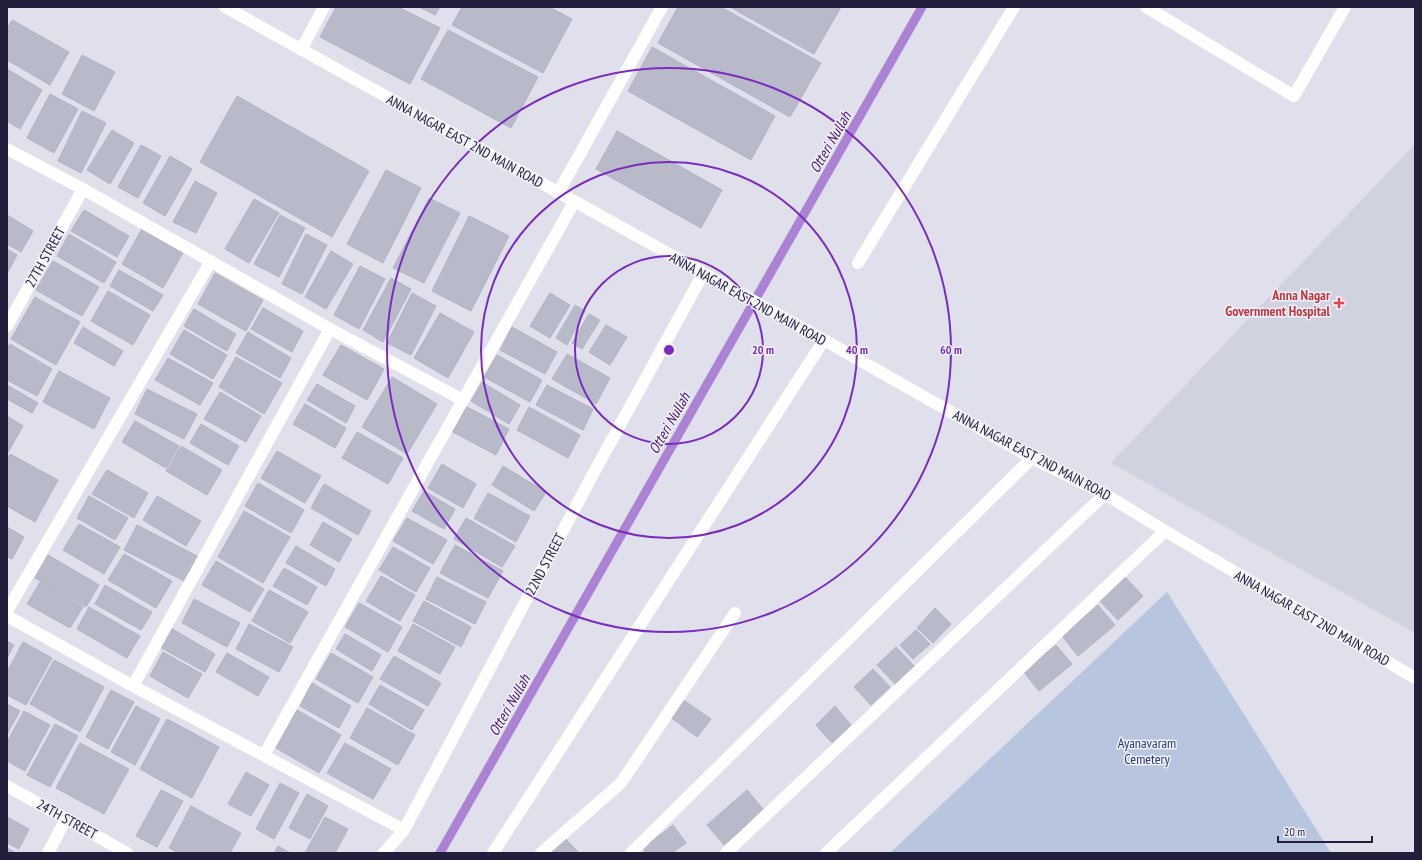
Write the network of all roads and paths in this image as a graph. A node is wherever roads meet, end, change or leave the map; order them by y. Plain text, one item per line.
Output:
1 (225, 7) edge
2 (324, 7) edge
3 (662, 7) edge
4 (1014, 7) edge
5 (1146, 7) edge
6 (1345, 7) edge
7 (301, 50) junction
8 (7, 149) edge
9 (83, 189) junction
10 (558, 193) junction
11 (574, 202) junction
12 (211, 261) junction
13 (858, 263) dead end
14 (703, 274) junction
15 (7, 326) edge
16 (330, 329) junction
17 (824, 340) junction
18 (463, 400) junction
19 (1032, 458) junction
20 (1105, 494) junction
21 (1165, 531) junction
22 (7, 611) edge
23 (735, 614) dead end
24 (7, 616) edge
25 (1415, 678) edge
26 (133, 686) junction
27 (264, 755) junction
28 (7, 786) edge
29 (66, 819) junction
30 (404, 830) junction
31 (48, 853) edge
32 (126, 853) edge
33 (384, 853) edge
34 (493, 853) edge
35 (541, 853) edge
36 (631, 853) edge
37 (726, 853) edge
38 (826, 853) edge

1 - 7 street, ANNA NAGAR EAST 2ND MAIN ROAD
2 - 7 street
3 - 10 street
4 - 13 street
5 - 6 street
7 - 10 street, ANNA NAGAR EAST 2ND MAIN ROAD
8 - 9 street
9 - 12 street
9 - 15 street, 27TH STREET
10 - 11 street, ANNA NAGAR EAST 2ND MAIN ROAD
11 - 14 street, ANNA NAGAR EAST 2ND MAIN ROAD
11 - 18 street
12 - 16 street
12 - 22 street
14 - 17 street, ANNA NAGAR EAST 2ND MAIN ROAD
14 - 30 street, 22ND STREET
16 - 18 street
16 - 26 street
17 - 19 street, ANNA NAGAR EAST 2ND MAIN ROAD
17 - 34 street
18 - 27 street
19 - 20 street, ANNA NAGAR EAST 2ND MAIN ROAD
19 - 36 street
20 - 21 street, ANNA NAGAR EAST 2ND MAIN ROAD
20 - 37 street
21 - 25 street, ANNA NAGAR EAST 2ND MAIN ROAD
21 - 38 street
23 - 35 street
24 - 26 street
26 - 27 street
27 - 30 street
28 - 29 street, 24TH STREET
29 - 31 street
29 - 32 street, 24TH STREET
30 - 33 street, 22ND STREET

